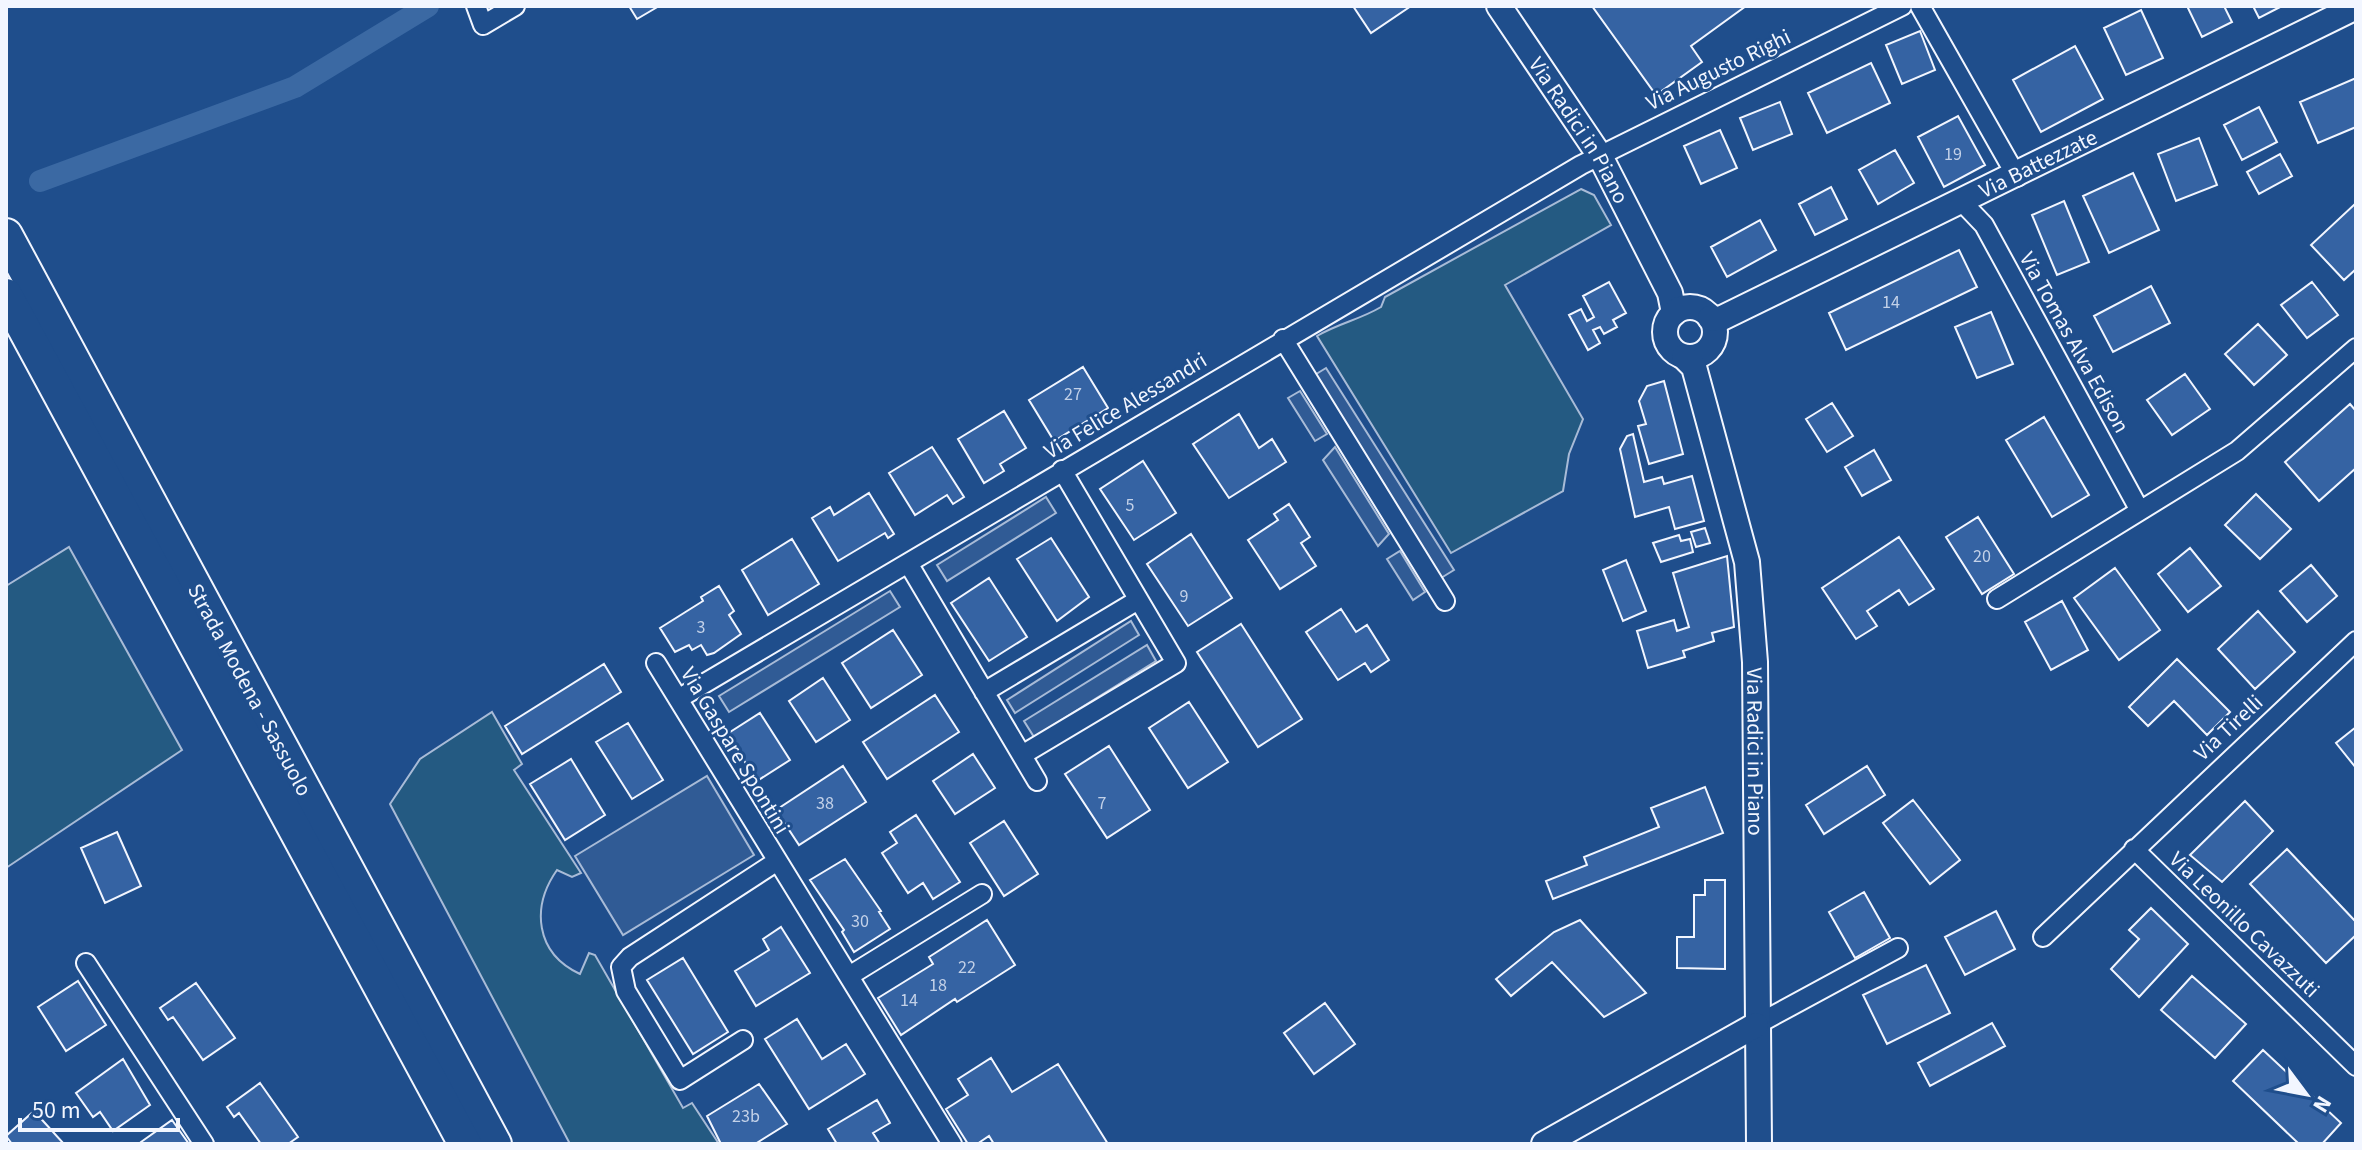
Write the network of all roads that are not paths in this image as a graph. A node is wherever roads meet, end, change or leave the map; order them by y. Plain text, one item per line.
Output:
1 (476, 6) edge
2 (515, 6) edge
3 (1499, 6) edge
4 (1902, 6) edge
5 (1920, 6) edge
6 (2356, 7) edge
7 (1600, 156) junction
8 (2017, 177) junction
9 (1963, 203) junction
10 (6, 235) edge
11 (6, 295) edge
12 (1678, 307) junction
13 (1715, 322) junction
14 (1283, 339) junction
15 (2356, 348) edge
16 (1692, 360) junction
17 (1062, 470) junction
18 (2139, 509) junction
19 (908, 563) junction
20 (1997, 599) dead end
21 (1138, 600) junction
22 (1445, 601) dead end
23 (2356, 641) edge
24 (656, 663) dead end
25 (984, 692) junction
26 (678, 699) junction
27 (1022, 755) junction
28 (1037, 781) dead end
29 (2134, 849) junction
30 (776, 862) junction
31 (982, 894) dead end
32 (2043, 937) dead end
33 (1898, 948) dead end
34 (86, 963) dead end
35 (849, 976) junction
36 (1756, 1025) junction
37 (743, 1040) dead end
38 (2356, 1066) edge
39 (204, 1144) edge
40 (465, 1144) edge
41 (495, 1144) edge
42 (952, 1144) edge
43 (1544, 1144) edge
44 (1759, 1144) edge

1 - 2 street
3 - 7 street, Via Radici in Piano
4 - 7 street, Via Augusto Righi
5 - 8 street
6 - 8 street, Via Battezzate
7 - 12 street, Via Radici in Piano
7 - 14 street, Via Felice Alessandri
8 - 9 street, Via Battezzate
9 - 13 street, Via Battezzate
9 - 18 street, Via Tomas Alva Edison
10 - 41 highway, Strada Modena - Sassuolo
11 - 40 highway, Strada Modena - Sassuolo
12 - 13 street
12 - 16 street, Via Radici in Piano
13 - 16 street
14 - 17 street, Via Felice Alessandri
14 - 22 street
15 - 18 street
16 - 36 street, Via Radici in Piano
17 - 19 street, Via Felice Alessandri
17 - 21 street
18 - 20 street
19 - 25 street
19 - 26 street, Via Felice Alessandri
21 - 25 street
21 - 27 street
23 - 29 street, Via Tirelli
24 - 26 street, Via Gaspare Spontini
25 - 27 street
26 - 30 street, Via Gaspare Spontini
27 - 28 street
29 - 32 street, Via Tirelli
29 - 38 street, Via Leonillo Cavazzuti
30 - 35 street, Via Gaspare Spontini
30 - 37 street, Via Gaspare Spontini
31 - 35 street
33 - 36 street
34 - 39 street
35 - 42 street, Via Gaspare Spontini
36 - 43 street
36 - 44 street, Via Radici in Piano

